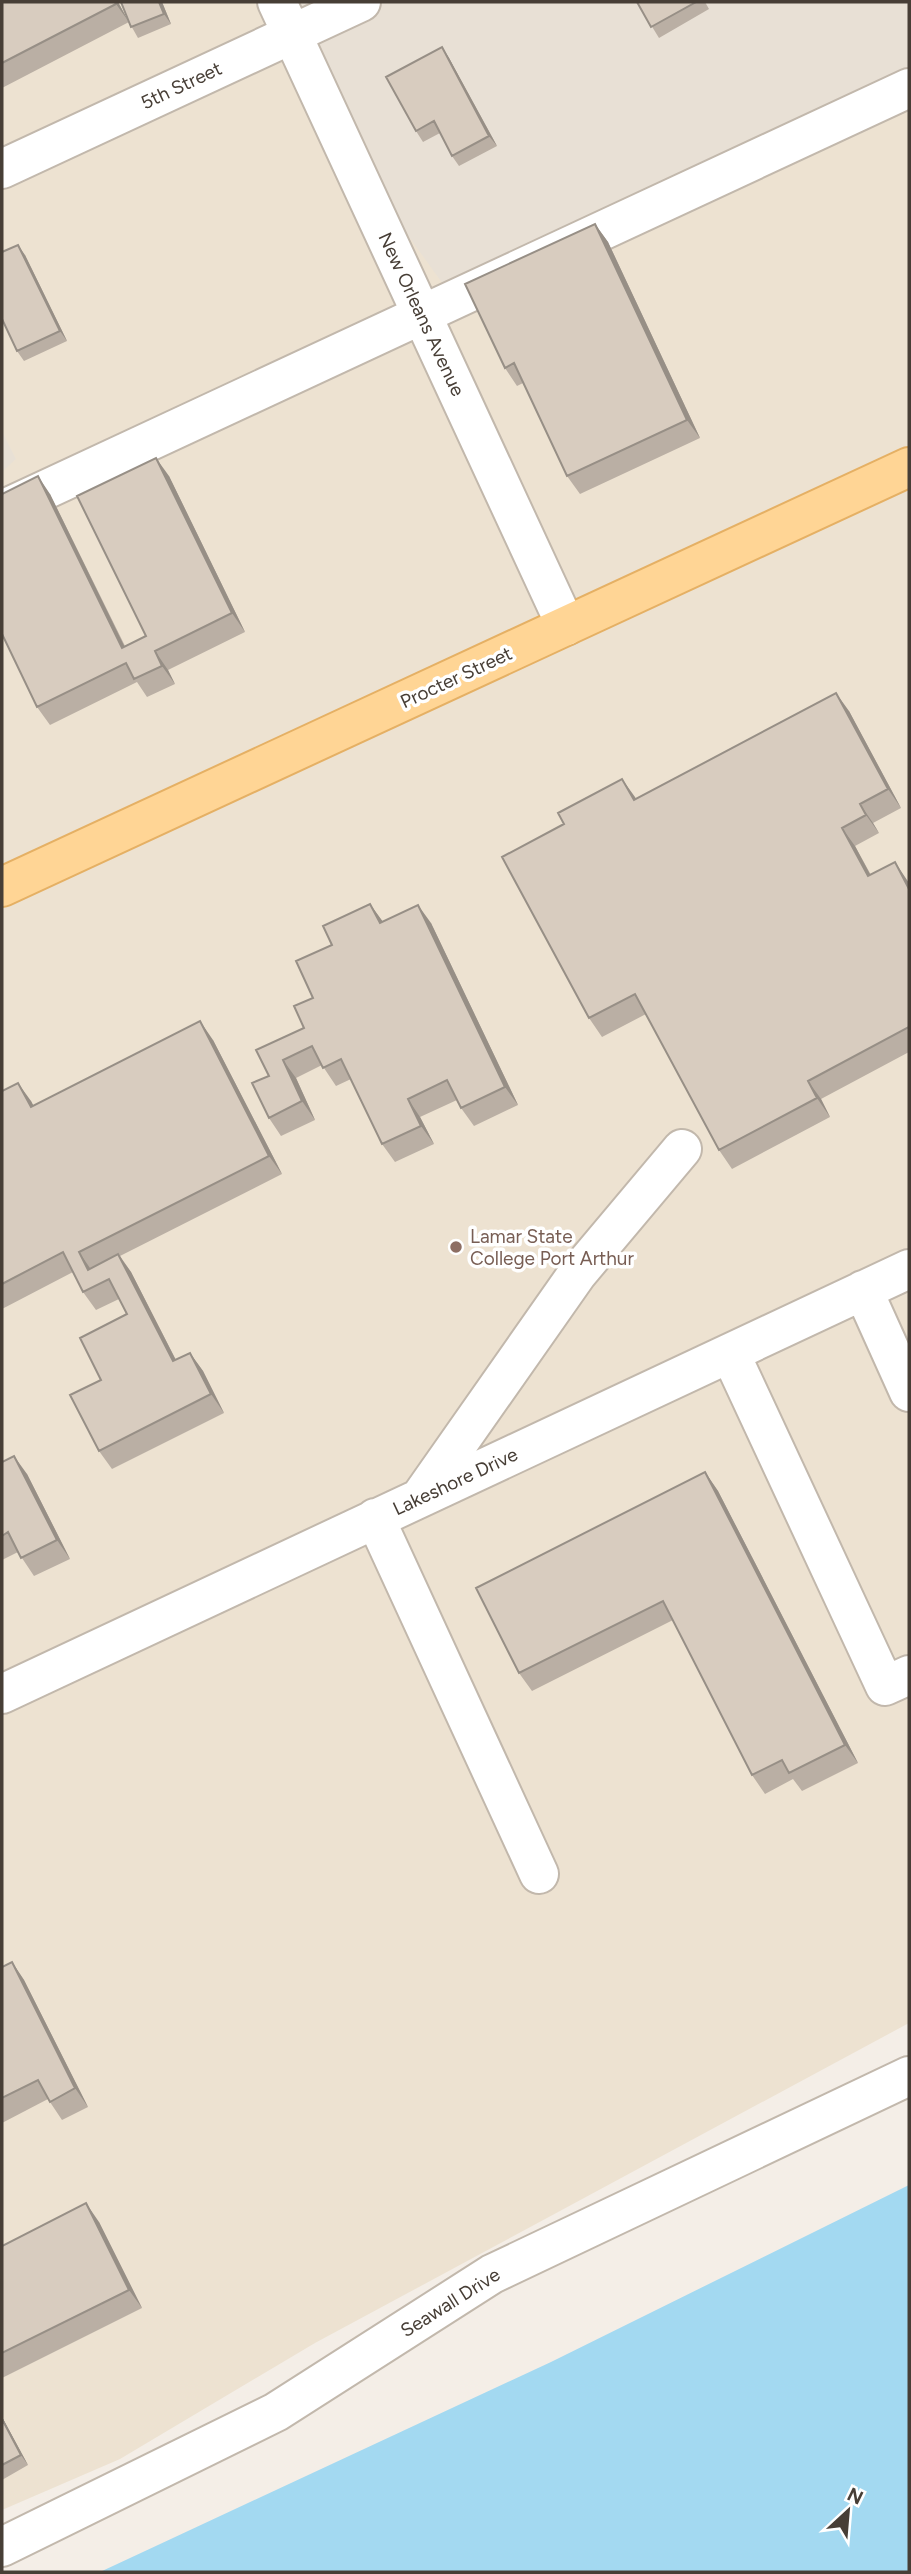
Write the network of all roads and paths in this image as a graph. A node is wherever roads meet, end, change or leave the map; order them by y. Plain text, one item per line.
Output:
1 (361, 2) edge
2 (285, 18) edge
3 (909, 88) edge
4 (2, 169) edge
5 (422, 315) junction
6 (909, 467) edge
7 (2, 510) edge
8 (566, 626) junction
9 (2, 887) edge
10 (682, 1149) dead end
11 (909, 1269) edge
12 (863, 1290) junction
13 (730, 1353) junction
14 (909, 1392) edge
15 (421, 1497) junction
16 (375, 1518) junction
17 (909, 1675) edge
18 (2, 1694) edge
19 (539, 1874) dead end
20 (909, 2076) edge
21 (2, 2547) edge

1 - 2 street, 5th Street
2 - 4 street, 5th Street
2 - 5 street, New Orleans Avenue
3 - 5 street
5 - 7 street
5 - 8 street, New Orleans Avenue
6 - 8 main road, Procter Street
8 - 9 main road, Procter Street
10 - 15 street
11 - 12 street, Lakeshore Drive
12 - 13 street, Lakeshore Drive
12 - 14 street
13 - 15 street, Lakeshore Drive
13 - 17 street
15 - 16 street, Lakeshore Drive
16 - 18 street, Lakeshore Drive
16 - 19 street
20 - 21 street, Seawall Drive

